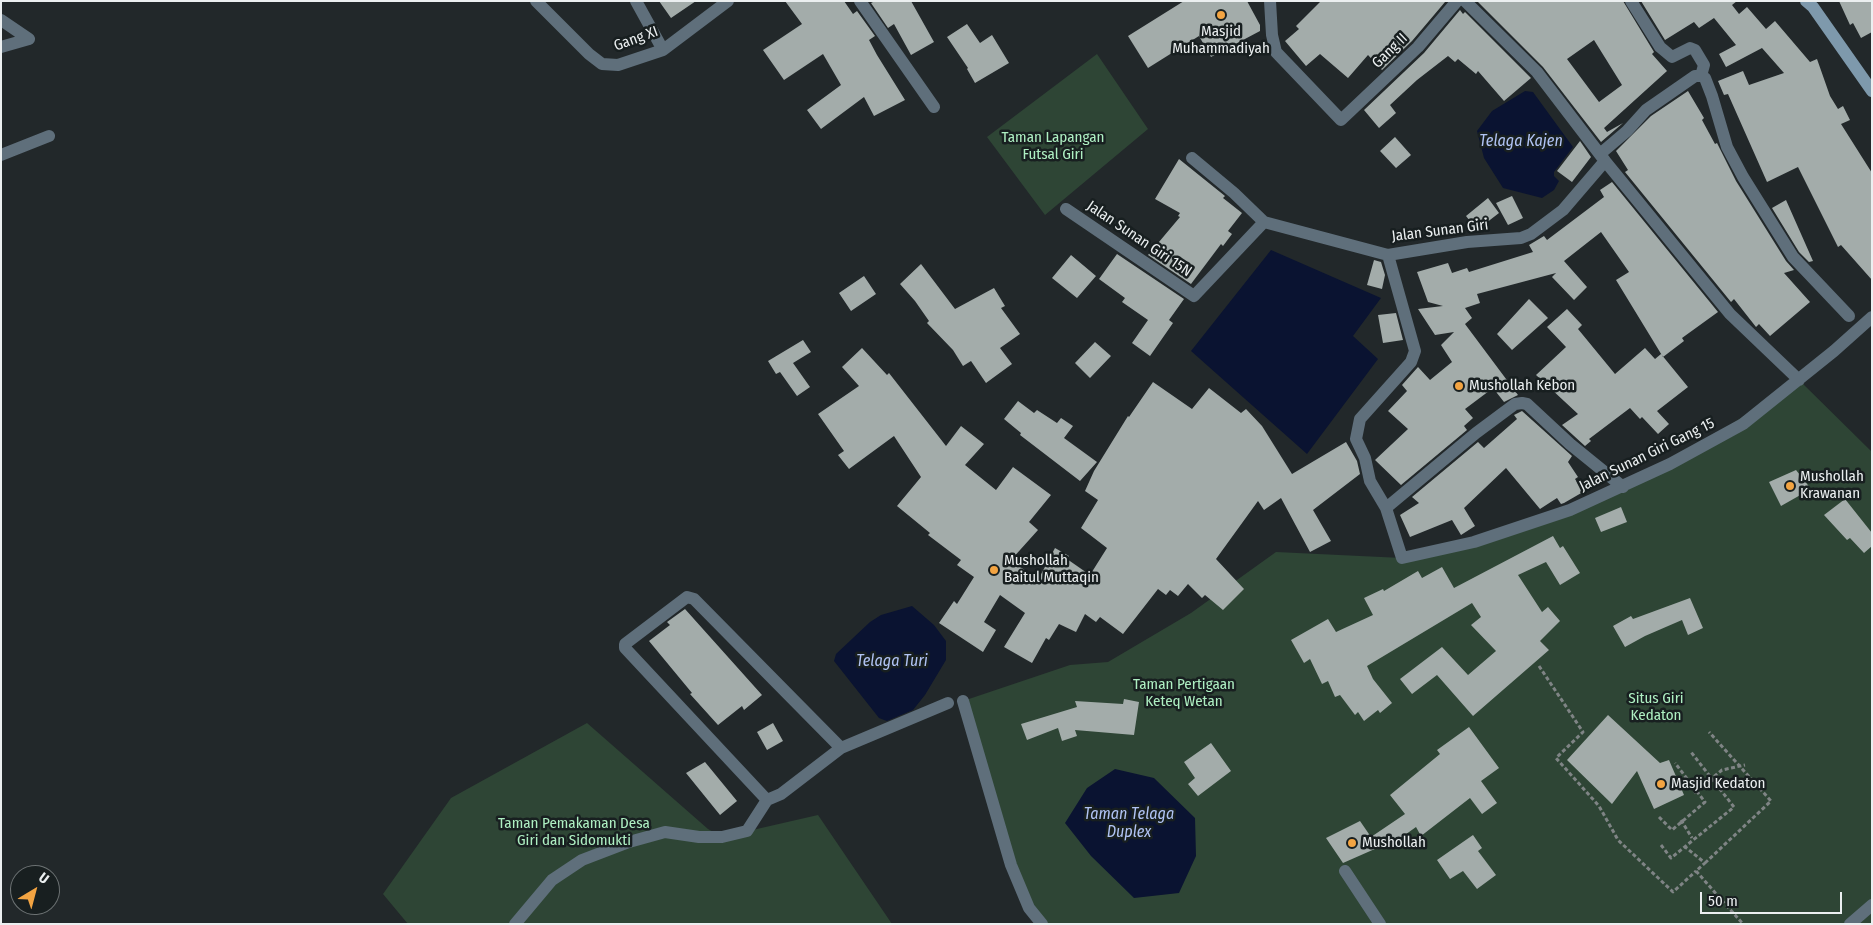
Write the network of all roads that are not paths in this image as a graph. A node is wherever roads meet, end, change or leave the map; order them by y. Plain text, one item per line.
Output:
1 (536, 1) edge
2 (636, 1) edge
3 (728, 1) edge
4 (860, 1) edge
5 (1270, 1) edge
6 (1457, 1) edge
7 (1465, 1) edge
8 (1631, 1) edge
9 (1806, 1) edge
10 (1, 20) edge
11 (1, 47) edge
12 (663, 50) junction
13 (1701, 76) junction
14 (1872, 91) edge
15 (934, 108) dead end
16 (48, 136) dead end
17 (1, 155) edge
18 (1192, 158) dead end
19 (1602, 158) junction
20 (1066, 209) dead end
21 (1264, 222) junction
22 (1388, 255) junction
23 (1850, 316) dead end
24 (1872, 317) edge
25 (1799, 380) junction
26 (1623, 487) junction
27 (1386, 508) junction
28 (963, 701) dead end
29 (948, 704) dead end
30 (841, 748) junction
31 (767, 800) junction
32 (1345, 871) dead end
33 (1872, 905) edge
34 (515, 924) edge
35 (1042, 924) edge
36 (1380, 924) edge
37 (1850, 924) edge

1 - 12 street, Gang XI
2 - 12 street
3 - 12 street, Gang XI
4 - 15 street
5 - 6 street, Gang II
7 - 19 street
8 - 13 street
9 - 14 main road
10 - 11 street
13 - 19 street, Jalan Sunan Giri
13 - 23 street
16 - 17 street
18 - 21 street
19 - 22 street, Jalan Sunan Giri
19 - 25 street
20 - 21 street, Jalan Sunan Giri 15N
21 - 22 street, Jalan Sunan Giri
22 - 27 street
24 - 25 street, Jalan Sunan Giri Gang 15
25 - 26 street, Jalan Sunan Giri Gang 15
26 - 27 street, Jalan Sunan Giri Gang 15
26 - 27 street
28 - 35 street
29 - 30 street
30 - 31 street
30 - 31 street
31 - 34 street
32 - 36 street
33 - 37 street

